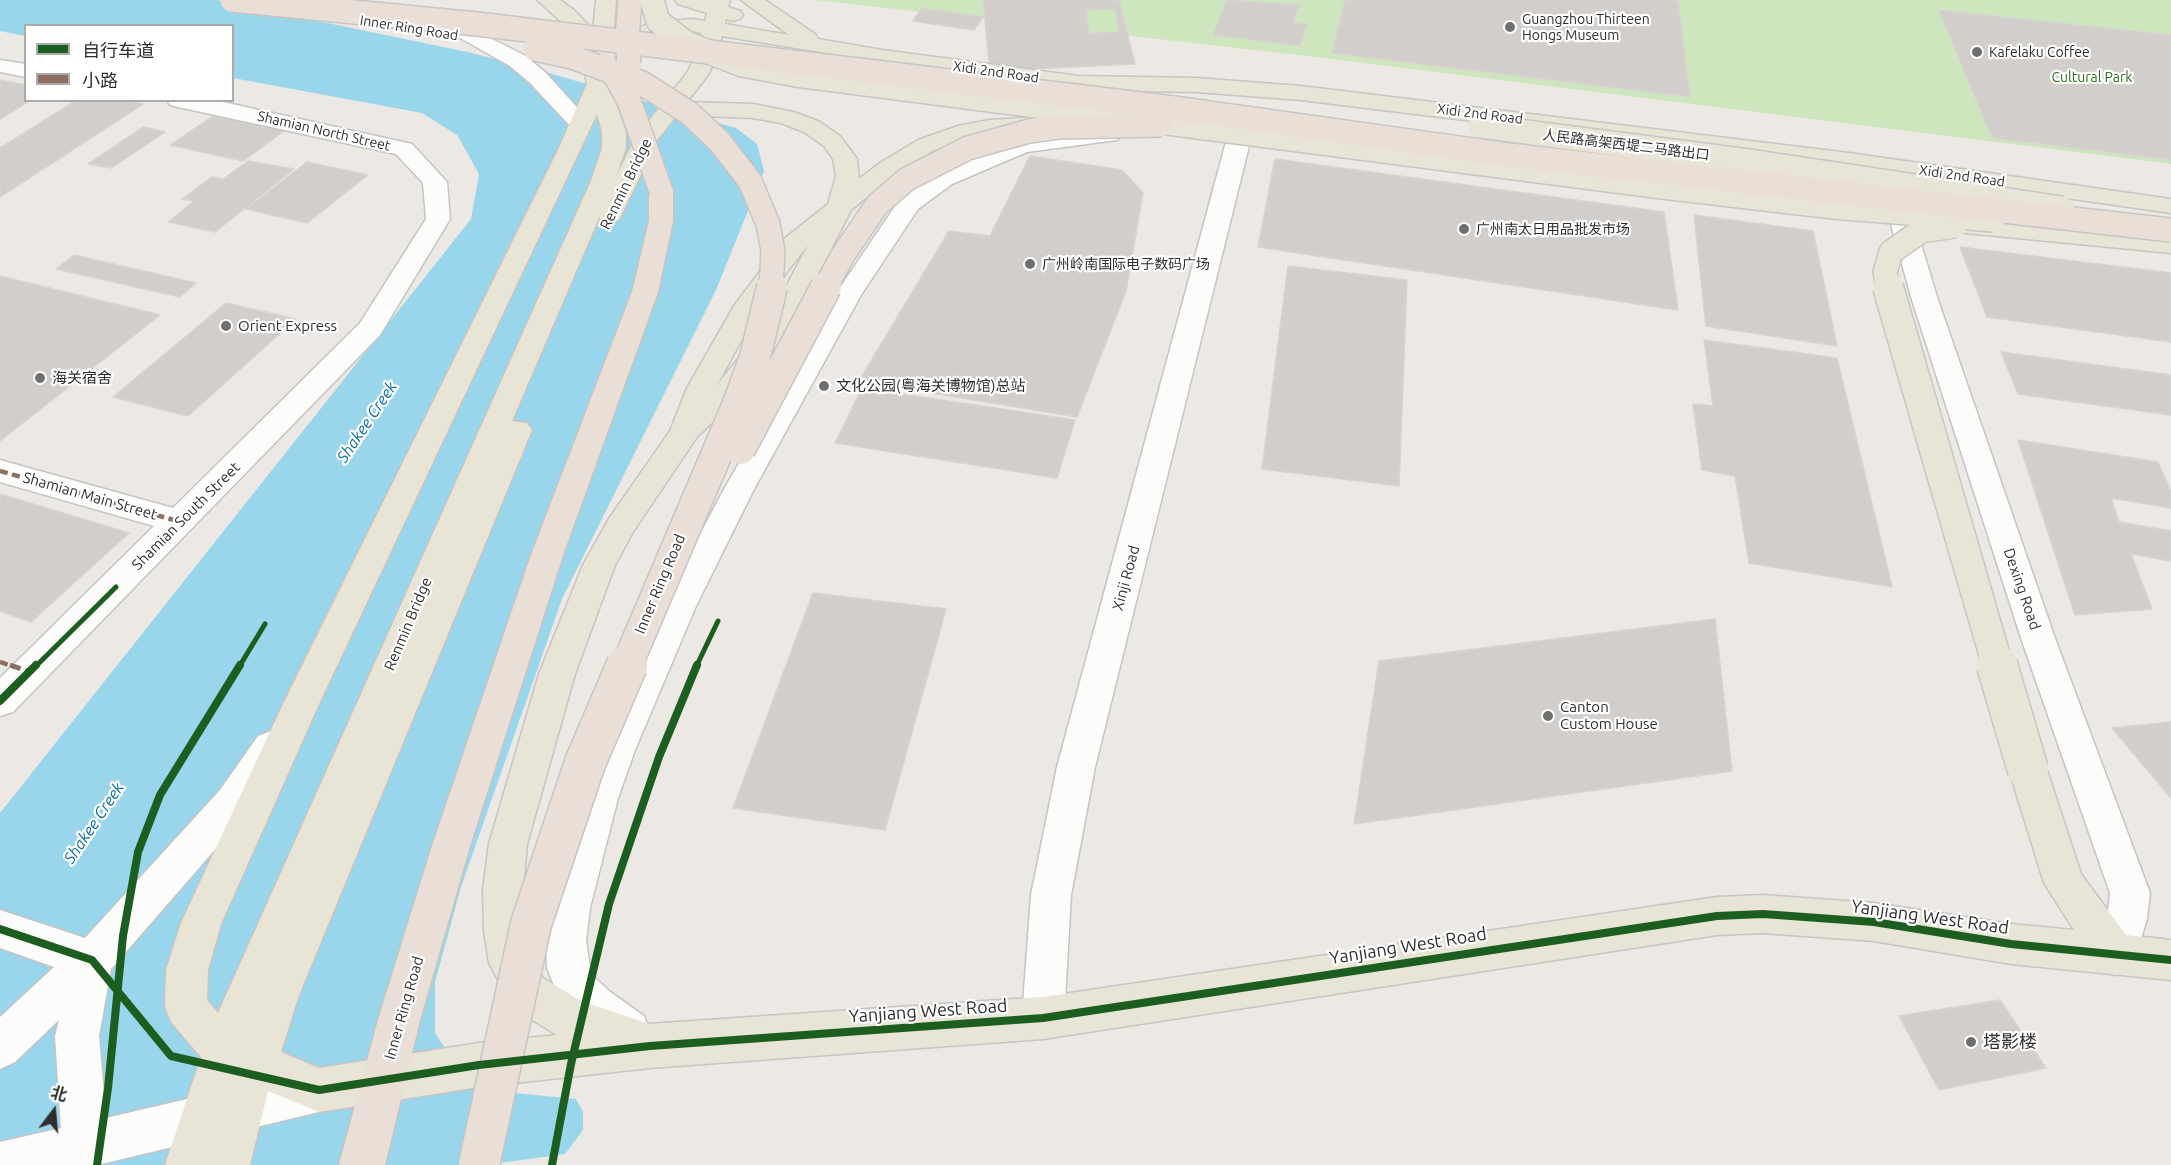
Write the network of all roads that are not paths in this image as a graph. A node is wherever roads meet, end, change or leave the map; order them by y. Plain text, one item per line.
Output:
1 (322, 0) edge
2 (412, 0) edge
3 (547, 0) edge
4 (606, 0) edge
5 (630, 0) edge
6 (652, 0) edge
7 (669, 0) edge
8 (685, 0) edge
9 (751, 0) edge
10 (222, 1) edge
11 (711, 15) edge
12 (823, 47) junction
13 (0, 66) edge
14 (24, 71) edge
15 (1079, 83) junction
16 (188, 102) edge
17 (593, 108) junction
18 (670, 108) junction
19 (1166, 129) junction
20 (1238, 142) junction
21 (1802, 180) junction
22 (662, 191) junction
23 (2061, 191) junction
24 (2171, 206) edge
25 (838, 209) junction
26 (1902, 221) junction
27 (2044, 224) junction
28 (2171, 224) edge
29 (2171, 232) edge
30 (2171, 245) edge
31 (370, 329) joint
32 (0, 471) edge
33 (181, 522) junction
34 (626, 666) junction
35 (15, 667) edge
36 (0, 701) edge
37 (301, 704) junction
38 (0, 929) edge
39 (2115, 955) junction
40 (92, 960) junction
41 (2171, 960) edge
42 (1043, 1018) junction
43 (650, 1046) junction
44 (0, 1047) edge
45 (383, 1080) junction
46 (319, 1090) junction
47 (85, 1143) junction
48 (2, 1165) edge
49 (188, 1165) edge
50 (227, 1165) edge
51 (362, 1165) edge
52 (479, 1165) edge

1 - 17 street
2 - 22 highway, Inner Ring Road, bridge
3 - 17 main road
4 - 17 main road
5 - 22 highway, bridge
6 - 19 main road, bridge
7 - 11 main road
8 - 11 main road
9 - 12 main road
10 - 29 highway, bridge
10 - 34 highway, Inner Ring Road, bridge
11 - 12 main road, Xidi 2nd Road
11 - 17 main road
11 - 18 main road, Renmin Bridge
12 - 15 main road, Xidi 2nd Road
13 - 14 street
15 - 21 main road
15 - 23 main road, Xidi 2nd Road
15 - 28 main road, 人民路高架西堤二马路出口, bridge
16 - 31 street, Shamian North Street
17 - 37 main road
17 - 49 main road, Renmin Bridge
18 - 25 main road
18 - 50 main road, Renmin Bridge
19 - 20 main road
19 - 25 main road
19 - 27 main road, bridge
19 - 34 highway, bridge
19 - 43 street
20 - 26 main road
20 - 42 street, Xinji Road
21 - 23 main road
21 - 26 main road
22 - 45 highway, Inner Ring Road
23 - 24 main road, Xidi 2nd Road
25 - 43 main road
26 - 30 main road
26 - 39 street, Dexing Road
27 - 29 main road, bridge
27 - 39 main road, bridge
31 - 33 street, Shamian South Street
32 - 33 street, Shamian Main Street
33 - 35 street, Shamian South Street
34 - 52 highway, Inner Ring Road, bridge
35 - 36 street, Shamian South Street
37 - 40 street
37 - 46 main road
38 - 40 street
39 - 41 main road, Yanjiang West Road
39 - 42 main road, Yanjiang West Road
40 - 44 street
40 - 47 street
42 - 43 main road, Yanjiang West Road
43 - 45 main road, Yanjiang West Road
45 - 46 main road, Yanjiang West Road
45 - 51 highway, Inner Ring Road
46 - 47 street
47 - 48 street

